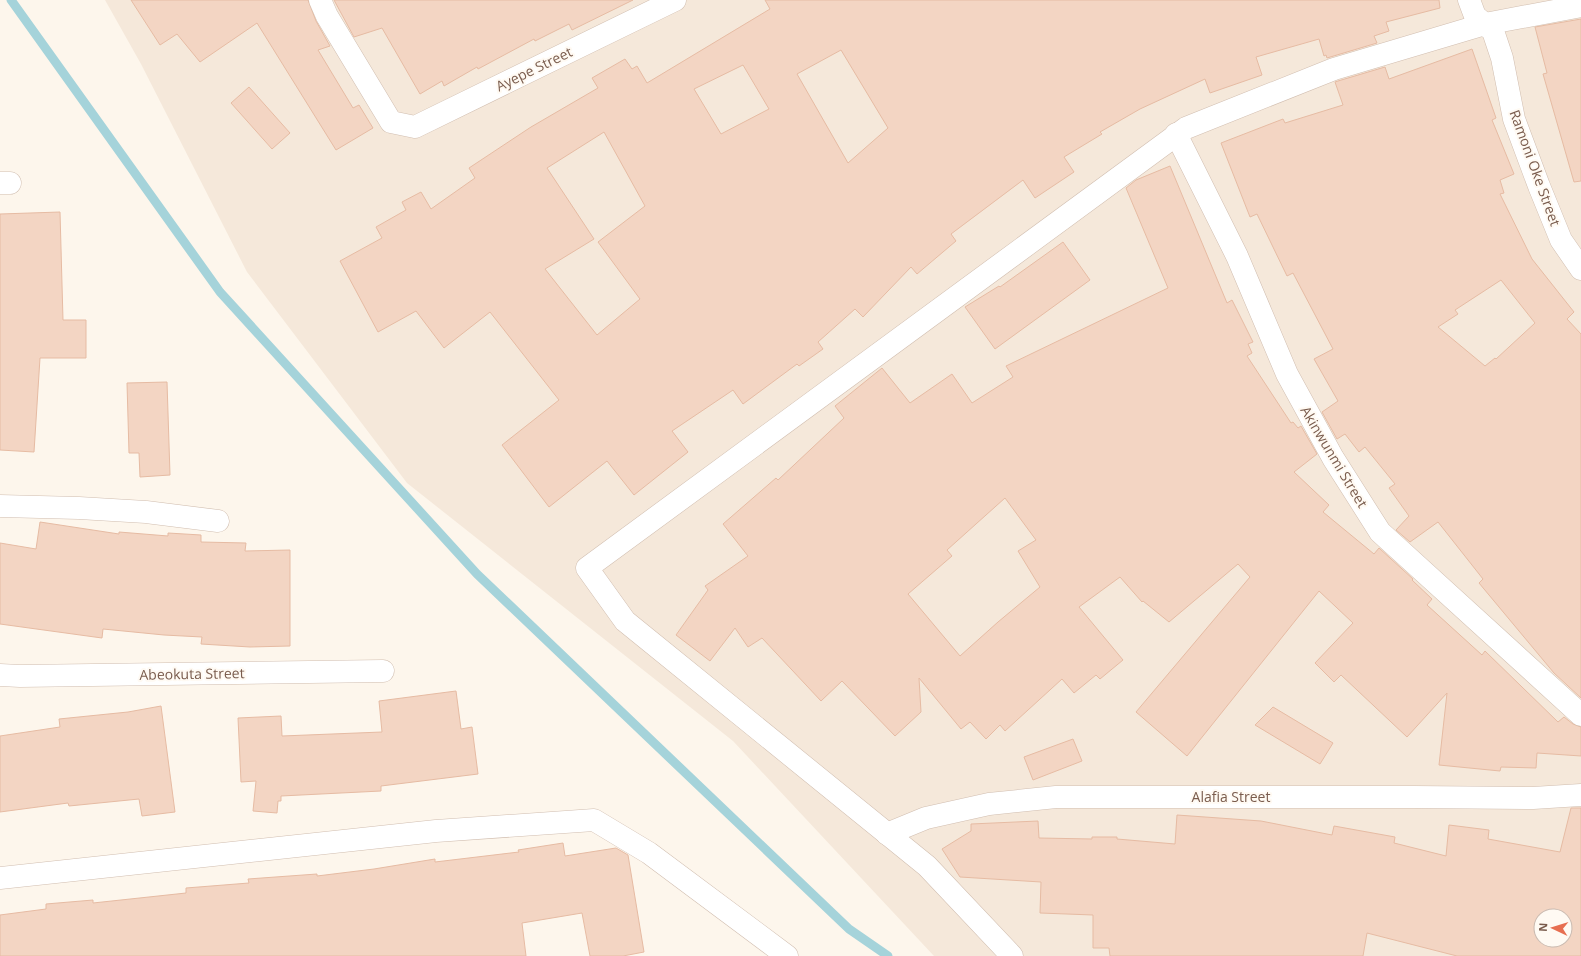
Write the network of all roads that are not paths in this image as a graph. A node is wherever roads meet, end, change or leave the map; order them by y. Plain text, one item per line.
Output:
1 (320, 0) edge
2 (675, 0) edge
3 (1469, 0) edge
4 (646, 6) edge
5 (1581, 6) edge
6 (1485, 24) junction
7 (1176, 134) junction
8 (1581, 269) edge
9 (0, 506) edge
10 (218, 521) dead end
11 (383, 671) dead end
12 (0, 675) edge
13 (1581, 715) edge
14 (1581, 795) edge
15 (887, 834) junction
16 (0, 878) edge
17 (787, 956) edge
18 (1012, 956) edge

1 - 4 street, Ayepe Street
2 - 4 street, Ayepe Street
3 - 6 street, Ramoni Oke Street
5 - 6 street
6 - 7 street
6 - 8 street, Ramoni Oke Street
7 - 13 street, Akinwunmi Street
7 - 15 street
9 - 10 street
11 - 12 street, Abeokuta Street
14 - 15 street, Alafia Street
15 - 18 street
16 - 17 street

